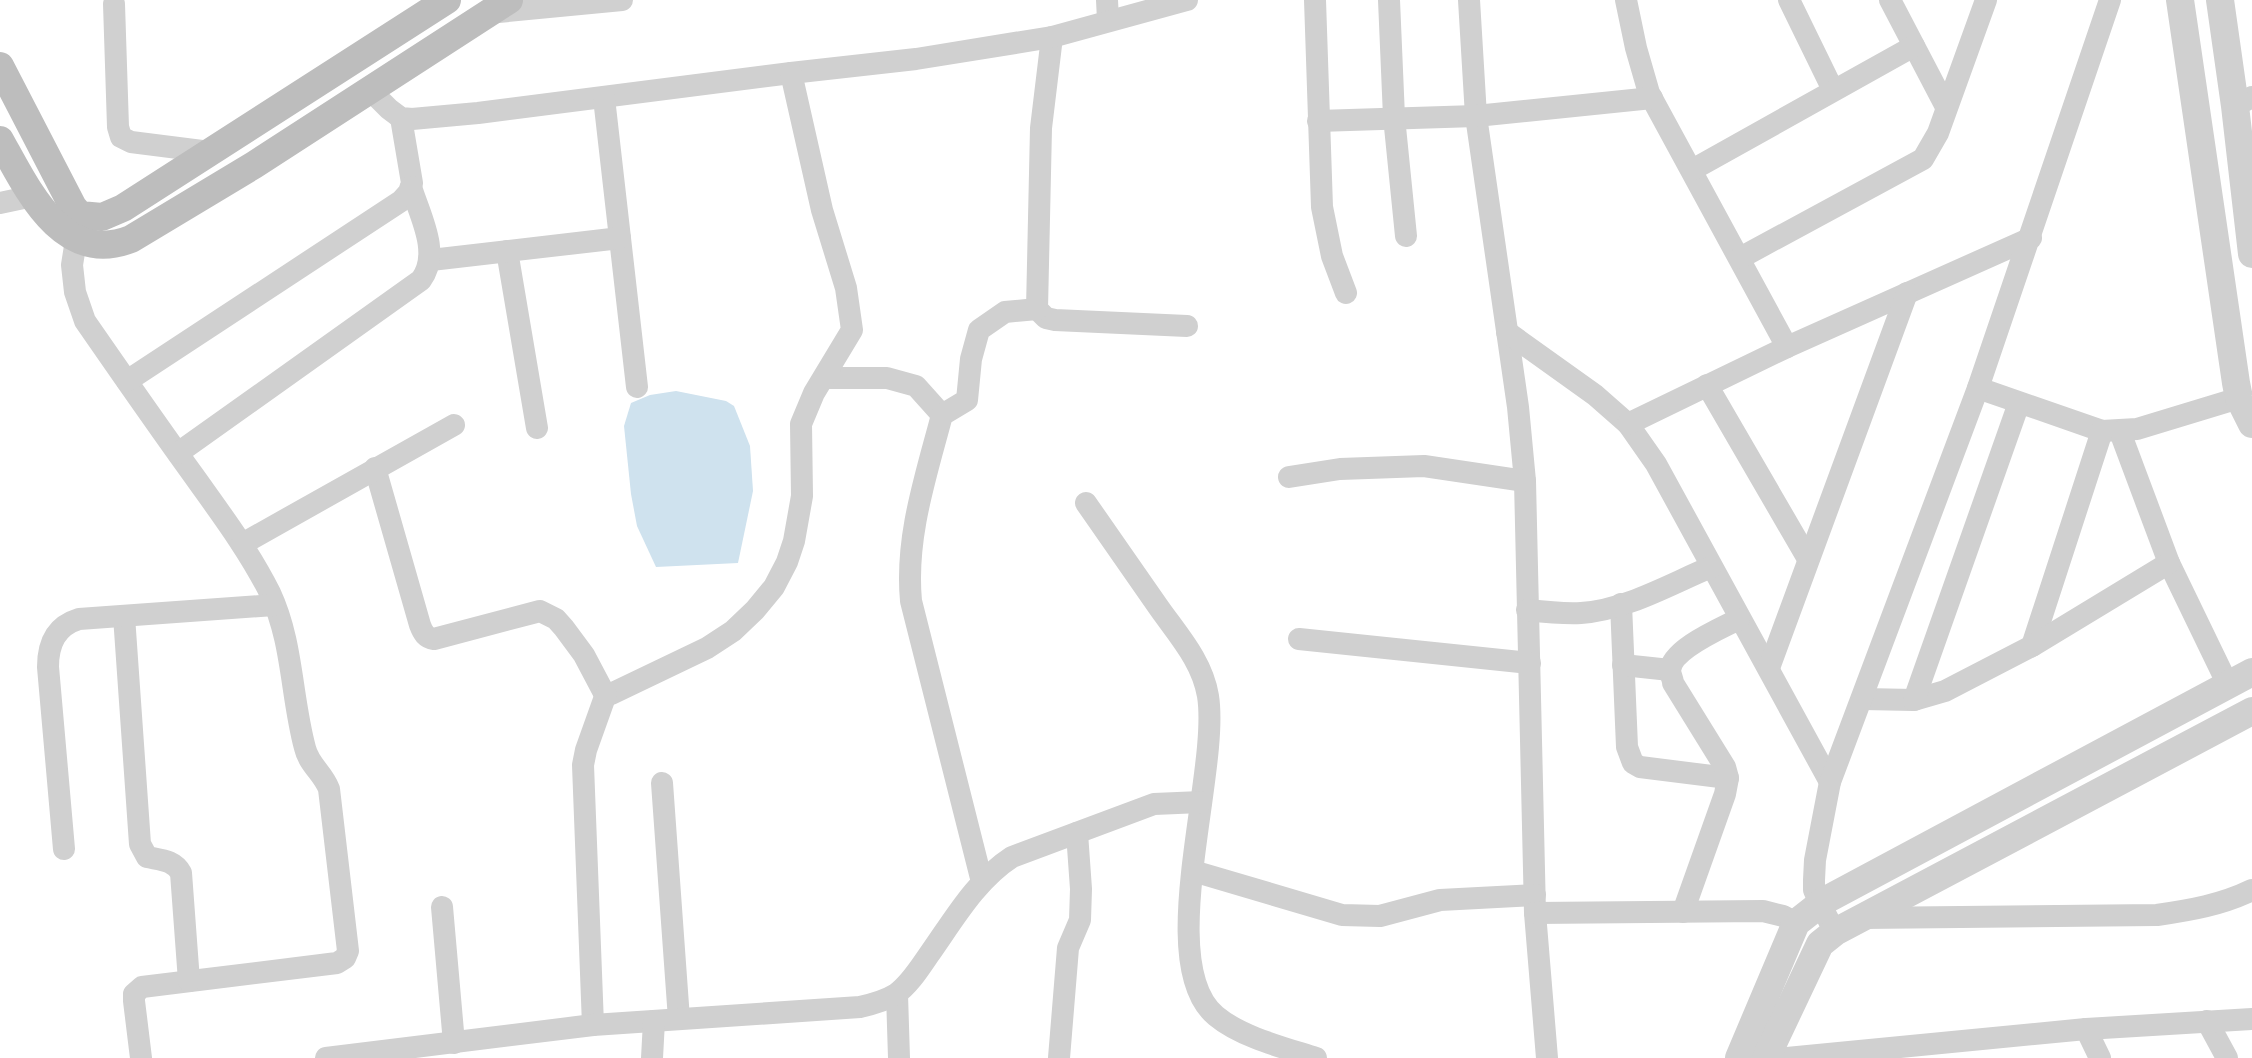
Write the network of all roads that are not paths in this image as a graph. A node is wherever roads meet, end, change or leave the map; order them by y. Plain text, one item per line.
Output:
1 (448, 0) edge
2 (622, 0) edge
3 (1187, 0) edge
4 (1315, 0) edge
5 (1389, 0) edge
6 (1469, 0) edge
7 (1789, 0) edge
8 (1890, 0) edge
9 (1986, 0) edge
10 (2110, 0) edge
11 (2180, 0) edge
12 (2220, 0) edge
13 (1630, 1) edge
14 (114, 4) dead end
15 (498, 7) edge
16 (1107, 10) edge
17 (1052, 37) junction
18 (1914, 46) junction
19 (0, 66) edge
20 (790, 73) junction
21 (370, 90) junction
22 (1833, 90) junction
23 (604, 98) junction
24 (1652, 98) junction
25 (2244, 102) edge
26 (1946, 107) junction
27 (1476, 116) junction
28 (1394, 117) junction
29 (401, 118) junction
30 (1318, 121) junction
31 (0, 140) edge
32 (210, 152) junction
33 (1692, 170) junction
34 (410, 187) junction
35 (33, 196) junction
36 (0, 203) edge
37 (78, 227) junction
38 (1406, 236) dead end
39 (620, 238) junction
40 (2031, 238) junction
41 (507, 251) junction
42 (2252, 254) edge
43 (1740, 258) junction
44 (431, 260) junction
45 (1346, 293) dead end
46 (1906, 293) junction
47 (1037, 310) junction
48 (1187, 326) dead end
49 (1507, 332) junction
50 (1787, 347) junction
51 (824, 378) junction
52 (127, 381) junction
53 (1708, 385) junction
54 (637, 387) dead end
55 (1978, 388) junction
56 (2239, 398) junction
57 (2019, 403) junction
58 (942, 415) junction
59 (1628, 424) junction
60 (2252, 424) edge
61 (454, 425) dead end
62 (537, 428) dead end
63 (2111, 432) junction
64 (178, 453) junction
65 (375, 468) junction
66 (1289, 477) dead end
67 (1525, 482) junction
68 (1086, 503) dead end
69 (242, 544) junction
70 (1808, 559) junction
71 (2169, 564) junction
72 (1711, 567) junction
73 (1621, 604) junction
74 (274, 605) junction
75 (1527, 610) junction
76 (124, 616) junction
77 (1739, 619) junction
78 (1299, 639) dead end
79 (2032, 646) junction
80 (1530, 664) junction
81 (1623, 665) junction
82 (1769, 668) junction
83 (1670, 670) junction
84 (2252, 672) edge
85 (2228, 686) junction
86 (606, 694) junction
87 (1863, 699) junction
88 (1914, 700) junction
89 (2252, 711) edge
90 (1728, 778) junction
91 (1830, 782) junction
92 (662, 783) dead end
93 (1201, 802) junction
94 (1077, 833) junction
95 (64, 849) dead end
96 (1193, 871) junction
97 (982, 882) junction
98 (2252, 890) edge
99 (1535, 904) junction
100 (1820, 904) junction
101 (442, 907) dead end
102 (1683, 912) junction
103 (1858, 919) junction
104 (1796, 923) junction
105 (1835, 932) junction
106 (189, 981) junction
107 (897, 994) junction
108 (680, 1019) junction
109 (2252, 1019) edge
110 (654, 1021) junction
111 (2207, 1021) junction
112 (593, 1025) junction
113 (2086, 1028) junction
114 (454, 1043) junction
115 (141, 1058) edge
116 (326, 1058) edge
117 (652, 1058) edge
118 (899, 1058) edge
119 (1059, 1058) edge
120 (1316, 1058) edge
121 (1546, 1058) edge
122 (1740, 1058) edge
123 (1766, 1058) edge
124 (1787, 1058) edge
125 (2100, 1058) edge
126 (2227, 1058) edge

1 - 32 main road
2 - 15 street
3 - 16 street
4 - 30 street
5 - 28 street
6 - 27 street
7 - 22 street
8 - 18 street
9 - 26 street
10 - 40 street
11 - 56 street
12 - 25 street
13 - 24 street
14 - 32 street
15 - 21 main road
16 - 17 street
17 - 20 street
17 - 47 street
18 - 22 street
18 - 26 street
19 - 37 main road
20 - 23 street
20 - 51 street
21 - 29 street
21 - 37 main road
22 - 33 street
23 - 29 street
23 - 39 street
24 - 27 street
24 - 33 street
25 - 42 street
26 - 43 street
27 - 28 street
27 - 49 street
28 - 30 street
28 - 38 street
29 - 34 street
30 - 45 street
31 - 35 main road
32 - 37 main road
33 - 43 street
34 - 44 street
34 - 52 street
35 - 36 street
35 - 37 main road
37 - 52 street
39 - 41 street
39 - 54 street
40 - 46 street
40 - 55 street
41 - 44 street
41 - 62 street
43 - 50 street
44 - 64 street
46 - 50 street
46 - 70 street
47 - 48 street
47 - 58 street
49 - 59 street
49 - 67 street
50 - 53 street
51 - 58 street
51 - 86 street
52 - 64 street
53 - 59 street
53 - 70 street
55 - 57 street
55 - 87 street
56 - 60 street
56 - 63 street
57 - 63 street
57 - 88 street
58 - 97 street
59 - 72 street
61 - 65 street
63 - 71 street
63 - 79 street
64 - 69 street
65 - 69 street
65 - 86 street
66 - 67 street
67 - 75 street
68 - 93 street
69 - 74 street
70 - 82 street
71 - 79 street
71 - 85 street
72 - 73 street
72 - 77 street
73 - 75 street
73 - 81 street
74 - 76 street
74 - 106 street
75 - 80 street
76 - 95 street
76 - 106 street
77 - 82 street
77 - 83 street
78 - 80 street
79 - 88 street
80 - 99 street
81 - 83 street
81 - 90 street
82 - 91 street
83 - 90 street
84 - 85 street
85 - 100 street
86 - 112 street
87 - 88 street
87 - 91 street
89 - 103 street
90 - 102 street
91 - 100 street
92 - 108 street
93 - 94 street
93 - 96 street
94 - 97 street
94 - 119 street
96 - 99 street
96 - 120 street
97 - 107 street
98 - 103 street
99 - 102 street
99 - 121 street
100 - 104 street
100 - 105 street
101 - 114 street
102 - 104 street
103 - 105 street
104 - 122 street
105 - 123 street
106 - 115 street
107 - 108 street
107 - 118 street
108 - 110 street
109 - 111 street
110 - 112 street
110 - 117 street
111 - 113 street
111 - 126 street
112 - 114 street
113 - 124 street
113 - 125 street
114 - 116 street

